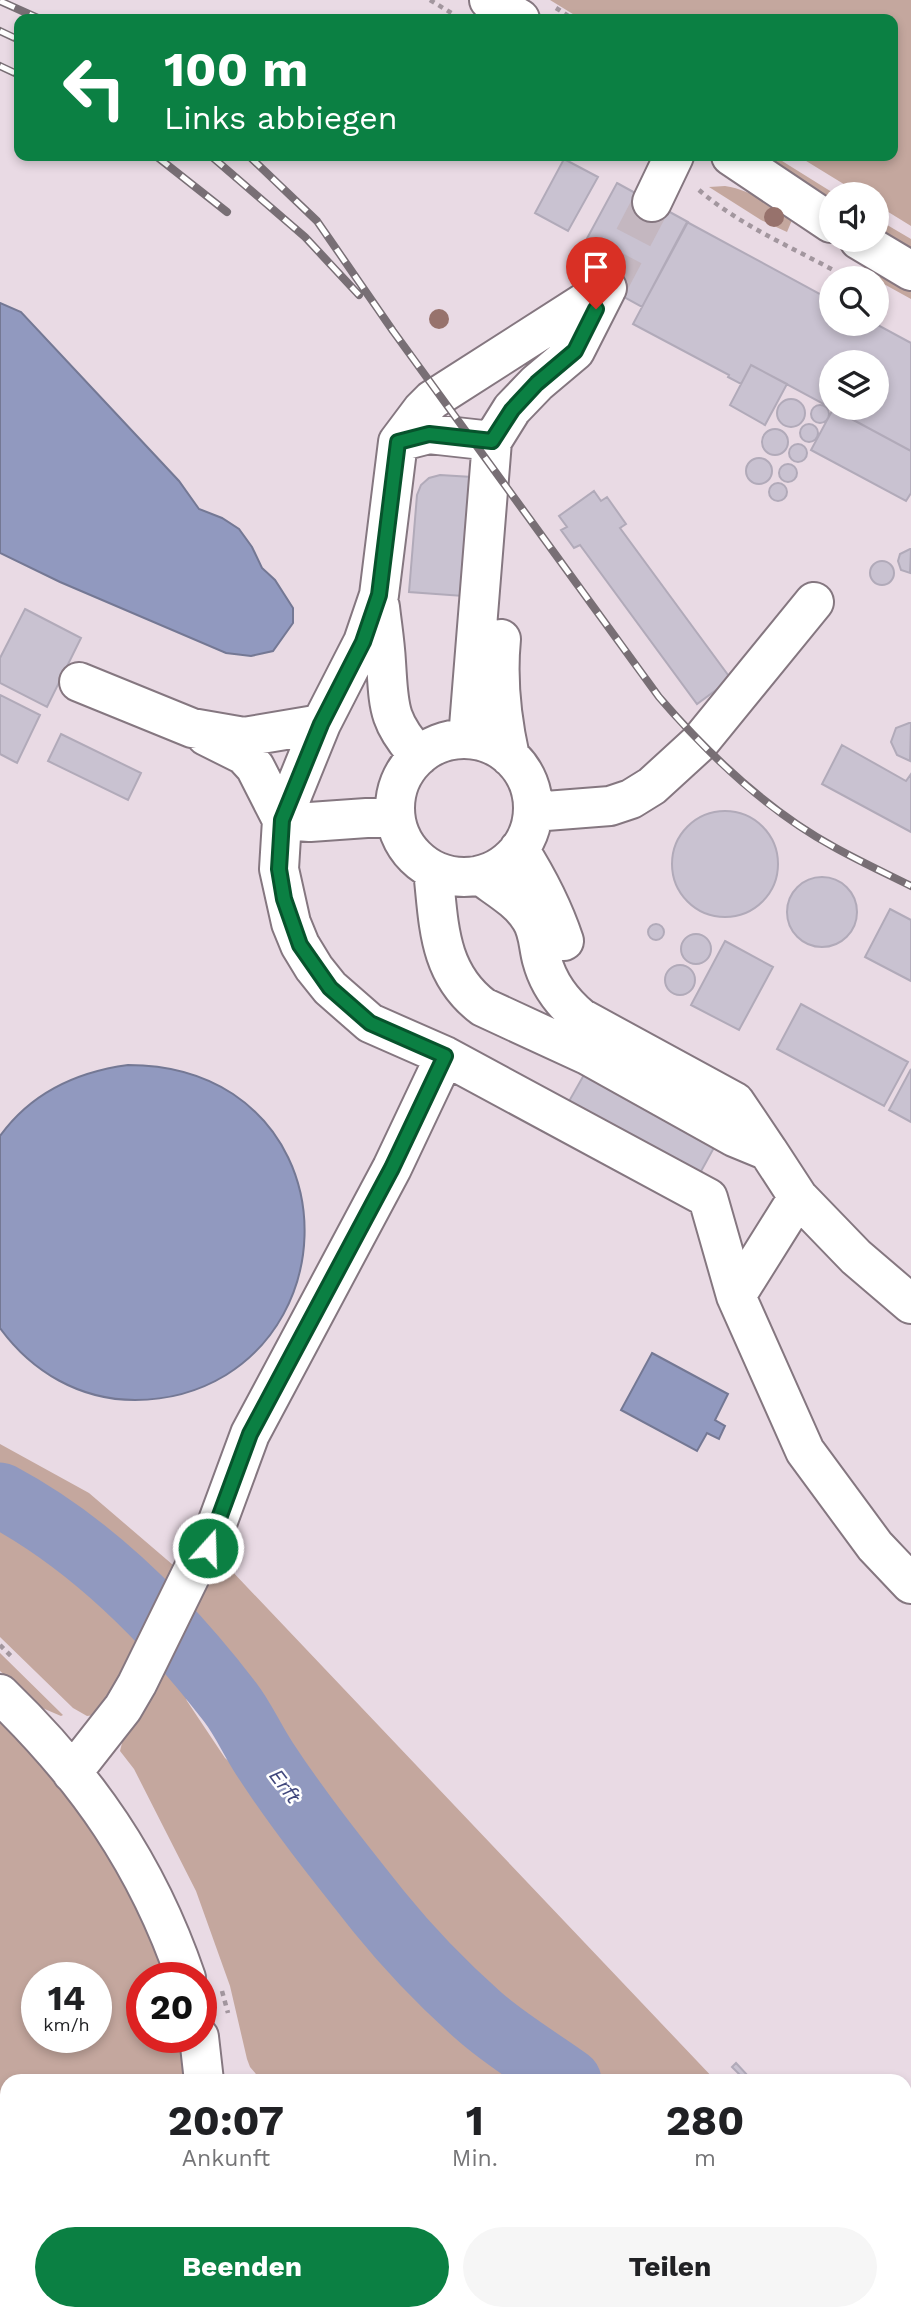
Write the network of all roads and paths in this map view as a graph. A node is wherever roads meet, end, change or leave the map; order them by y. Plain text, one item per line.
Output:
1 (430, 0) edge
2 (475, 9) edge
3 (498, 14) edge
4 (671, 161) edge
5 (674, 161) edge
6 (738, 161) edge
7 (652, 202) tunnel mouth
8 (819, 215) edge
9 (879, 252) edge
10 (826, 266) edge
11 (911, 271) edge
12 (492, 441) junction
13 (398, 442) junction
14 (486, 513) junction
15 (379, 595) junction
16 (814, 602) dead end
17 (79, 682) dead end
18 (321, 724) junction
19 (192, 728) junction
20 (468, 739) junction
21 (419, 756) junction
22 (510, 757) junction
23 (533, 812) junction
24 (396, 816) junction
25 (282, 820) junction
26 (519, 849) junction
27 (433, 870) junction
28 (480, 875) junction
29 (445, 1056) junction
30 (735, 1102) junction
31 (768, 1151) junction
32 (798, 1198) junction
33 (736, 1296) junction
34 (911, 1304) edge
35 (911, 1584) edge
36 (0, 1694) edge
37 (72, 1773) junction
38 (180, 1962) edge
39 (201, 2053) edge
40 (203, 2074) edge

1 - 2 path
2 - 3 street
4 - 7 street
5 - 10 path
6 - 8 street
9 - 11 street
12 - 13 street
12 - 13 street
12 - 14 street
13 - 15 street
14 - 20 street
14 - 22 street
15 - 18 street
15 - 21 street
16 - 23 street
17 - 19 street
18 - 19 street
18 - 25 street
19 - 25 street
20 - 21 street
20 - 22 street
21 - 24 street
22 - 23 street
23 - 26 street
24 - 25 street
24 - 27 street
25 - 29 street
26 - 28 street
26 - 30 street
27 - 28 street
27 - 31 street
28 - 30 street
29 - 33 street
29 - 37 street
30 - 31 street
31 - 32 street
32 - 33 street
32 - 34 street
33 - 35 street
36 - 37 street
37 - 38 street
39 - 40 street

